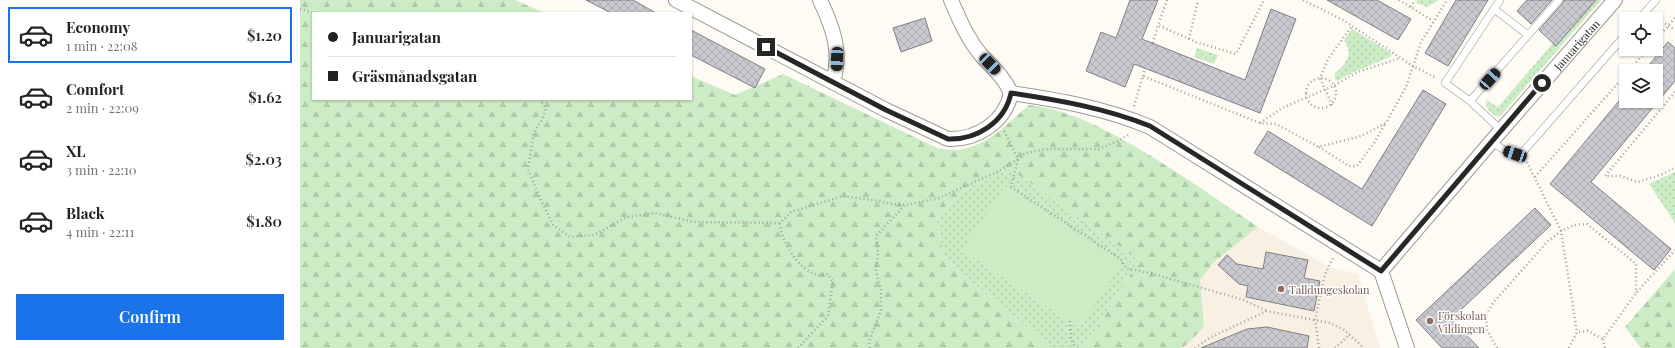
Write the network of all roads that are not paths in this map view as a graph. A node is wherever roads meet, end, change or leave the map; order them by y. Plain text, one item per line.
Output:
1 (676, 0) edge
2 (820, 0) edge
3 (952, 0) edge
4 (1500, 0) edge
5 (1559, 0) edge
6 (1615, 0) edge
7 (1656, 0) edge
8 (1494, 9) junction
9 (1645, 12) edge
10 (1528, 35) junction
11 (1619, 42) edge
12 (833, 82) junction
13 (1011, 93) junction
14 (1470, 101) junction
15 (1501, 130) junction
16 (1491, 142) junction
17 (1381, 271) junction
18 (1407, 348) edge

1 - 12 street
2 - 12 street
3 - 13 street
4 - 8 lane
5 - 10 lane
6 - 15 street, Januarigatan
7 - 9 lane
8 - 10 lane
8 - 14 lane
10 - 14 lane
11 - 16 lane
12 - 13 street
13 - 17 street
14 - 15 lane
15 - 16 street, Januarigatan
16 - 17 street, Januarigatan
17 - 18 street

